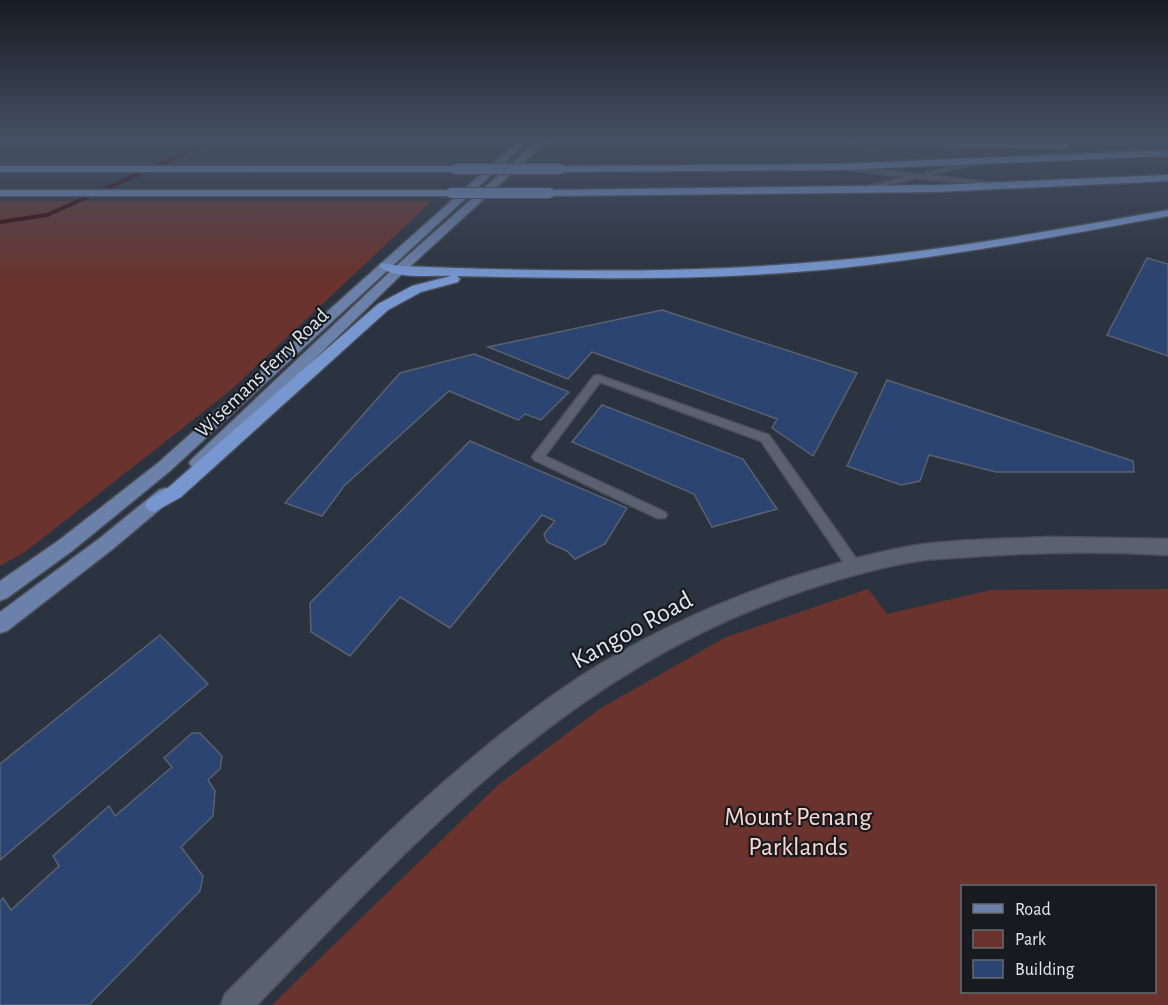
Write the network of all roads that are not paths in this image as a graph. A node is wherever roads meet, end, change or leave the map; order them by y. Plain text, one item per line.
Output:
1 (475, 188) edge
2 (487, 188) edge
3 (864, 188) edge
4 (935, 188) edge
5 (855, 190) junction
6 (0, 193) edge
7 (1168, 213) edge
8 (392, 268) junction
9 (512, 275) junction
10 (154, 505) junction
11 (661, 515) dead end
12 (1168, 547) edge
13 (855, 568) junction
14 (0, 592) edge
15 (0, 624) edge
16 (236, 1005) edge

1 - 8 main road, Wisemans Ferry Road
2 - 8 main road, Wisemans Ferry Road
3 - 5 lane
4 - 5 highway
5 - 6 highway, bridge
7 - 9 highway
8 - 9 highway
8 - 10 main road, Wisemans Ferry Road
8 - 14 main road, Wisemans Ferry Road
9 - 10 highway
10 - 15 main road, Wisemans Ferry Road
11 - 13 lane
12 - 13 street, Kangoo Road
13 - 16 street, Kangoo Road

